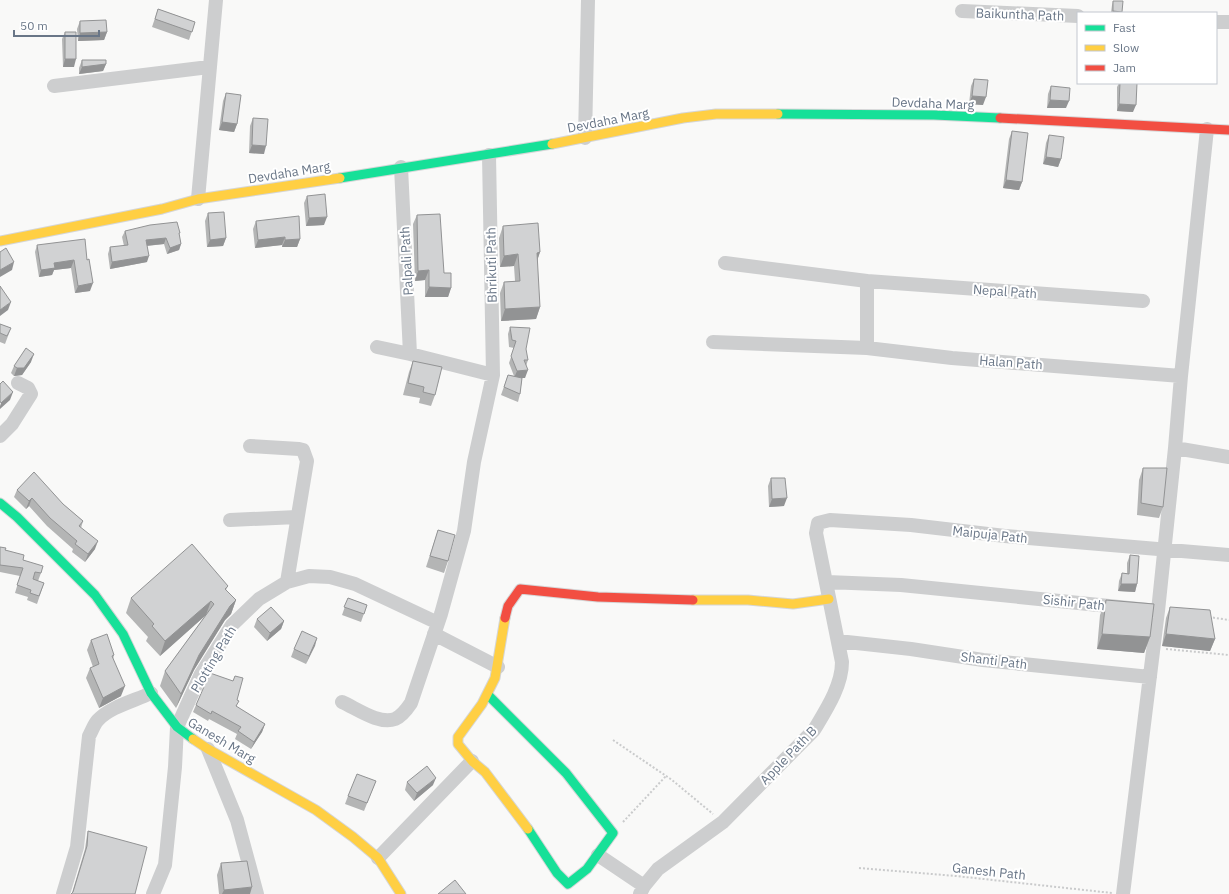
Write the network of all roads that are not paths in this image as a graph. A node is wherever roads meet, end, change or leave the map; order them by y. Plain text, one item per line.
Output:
1 (216, 0) edge
2 (588, 0) edge
3 (962, 11) dead end
4 (1077, 16) edge
5 (1217, 22) edge
6 (1229, 22) edge
7 (209, 67) junction
8 (54, 86) dead end
9 (1208, 129) junction
10 (1229, 130) edge
11 (585, 138) junction
12 (489, 155) junction
13 (401, 167) junction
14 (198, 199) junction
15 (0, 241) edge
16 (725, 263) dead end
17 (867, 281) junction
18 (1143, 301) dead end
19 (714, 342) dead end
20 (377, 347) dead end
21 (867, 348) junction
22 (410, 354) junction
23 (493, 375) junction
24 (1181, 376) junction
25 (18, 383) dead end
26 (0, 417) edge
27 (12, 424) junction
28 (0, 436) edge
29 (250, 446) dead end
30 (1175, 448) junction
31 (1229, 457) edge
32 (0, 503) edge
33 (297, 517) junction
34 (230, 520) dead end
35 (818, 524) joint
36 (1164, 548) junction
37 (1229, 555) edge
38 (287, 582) junction
39 (827, 582) junction
40 (829, 599) junction
41 (1158, 611) junction
42 (436, 629) junction
43 (838, 641) junction
44 (498, 667) junction
45 (1150, 677) junction
46 (151, 693) junction
47 (488, 695) junction
48 (342, 702) dead end
49 (177, 727) junction
50 (208, 749) junction
51 (472, 761) junction
52 (598, 855) junction
53 (378, 858) junction
54 (642, 890) edge
55 (63, 894) edge
56 (153, 894) edge
57 (257, 894) edge
58 (401, 894) edge
59 (1123, 894) edge

1 - 7 street
2 - 11 street
3 - 4 street, Baikuntha Path
5 - 6 street
7 - 8 street
7 - 14 street
9 - 10 street, Devdaha Marg
9 - 11 street, Devdaha Marg
9 - 24 street
11 - 12 street, Devdaha Marg
12 - 13 street, Devdaha Marg
12 - 23 street, Bhrikuti Path
13 - 14 street, Devdaha Marg
13 - 22 street, Palpali Path
14 - 15 street, Devdaha Marg
16 - 17 street, Nepal Path
17 - 18 street, Nepal Path
17 - 21 street
19 - 21 street, Halan Path
20 - 22 street
21 - 24 street, Halan Path
22 - 23 street
23 - 42 street, Bhrikuti Path
24 - 30 street
25 - 27 street
26 - 27 street
27 - 28 street
29 - 33 street
30 - 31 street
30 - 36 street
32 - 46 street, Ganesh Marg
33 - 34 street
33 - 38 street
35 - 36 street, Maipuja Path
35 - 39 street, Apple Path B
36 - 37 street, Maipuja Path
36 - 41 street
38 - 42 street, Plotting Path
38 - 49 street, Plotting Path
39 - 40 street, Apple Path B
39 - 41 street, Sishir Path
40 - 43 street, Apple Path B
40 - 44 street
41 - 45 street
42 - 44 street, Plotting Path
42 - 48 street, Bhrikuti Path
43 - 45 street, Shanti Path
43 - 54 street, Apple Path B
44 - 47 street
45 - 59 street
46 - 49 street, Ganesh Marg
46 - 55 street
47 - 51 street
47 - 52 street
49 - 50 street, Ganesh Marg
49 - 56 street
50 - 53 street, Ganesh Marg
50 - 57 street
51 - 52 street
51 - 53 street
52 - 54 street
53 - 58 street, Ganesh Marg

